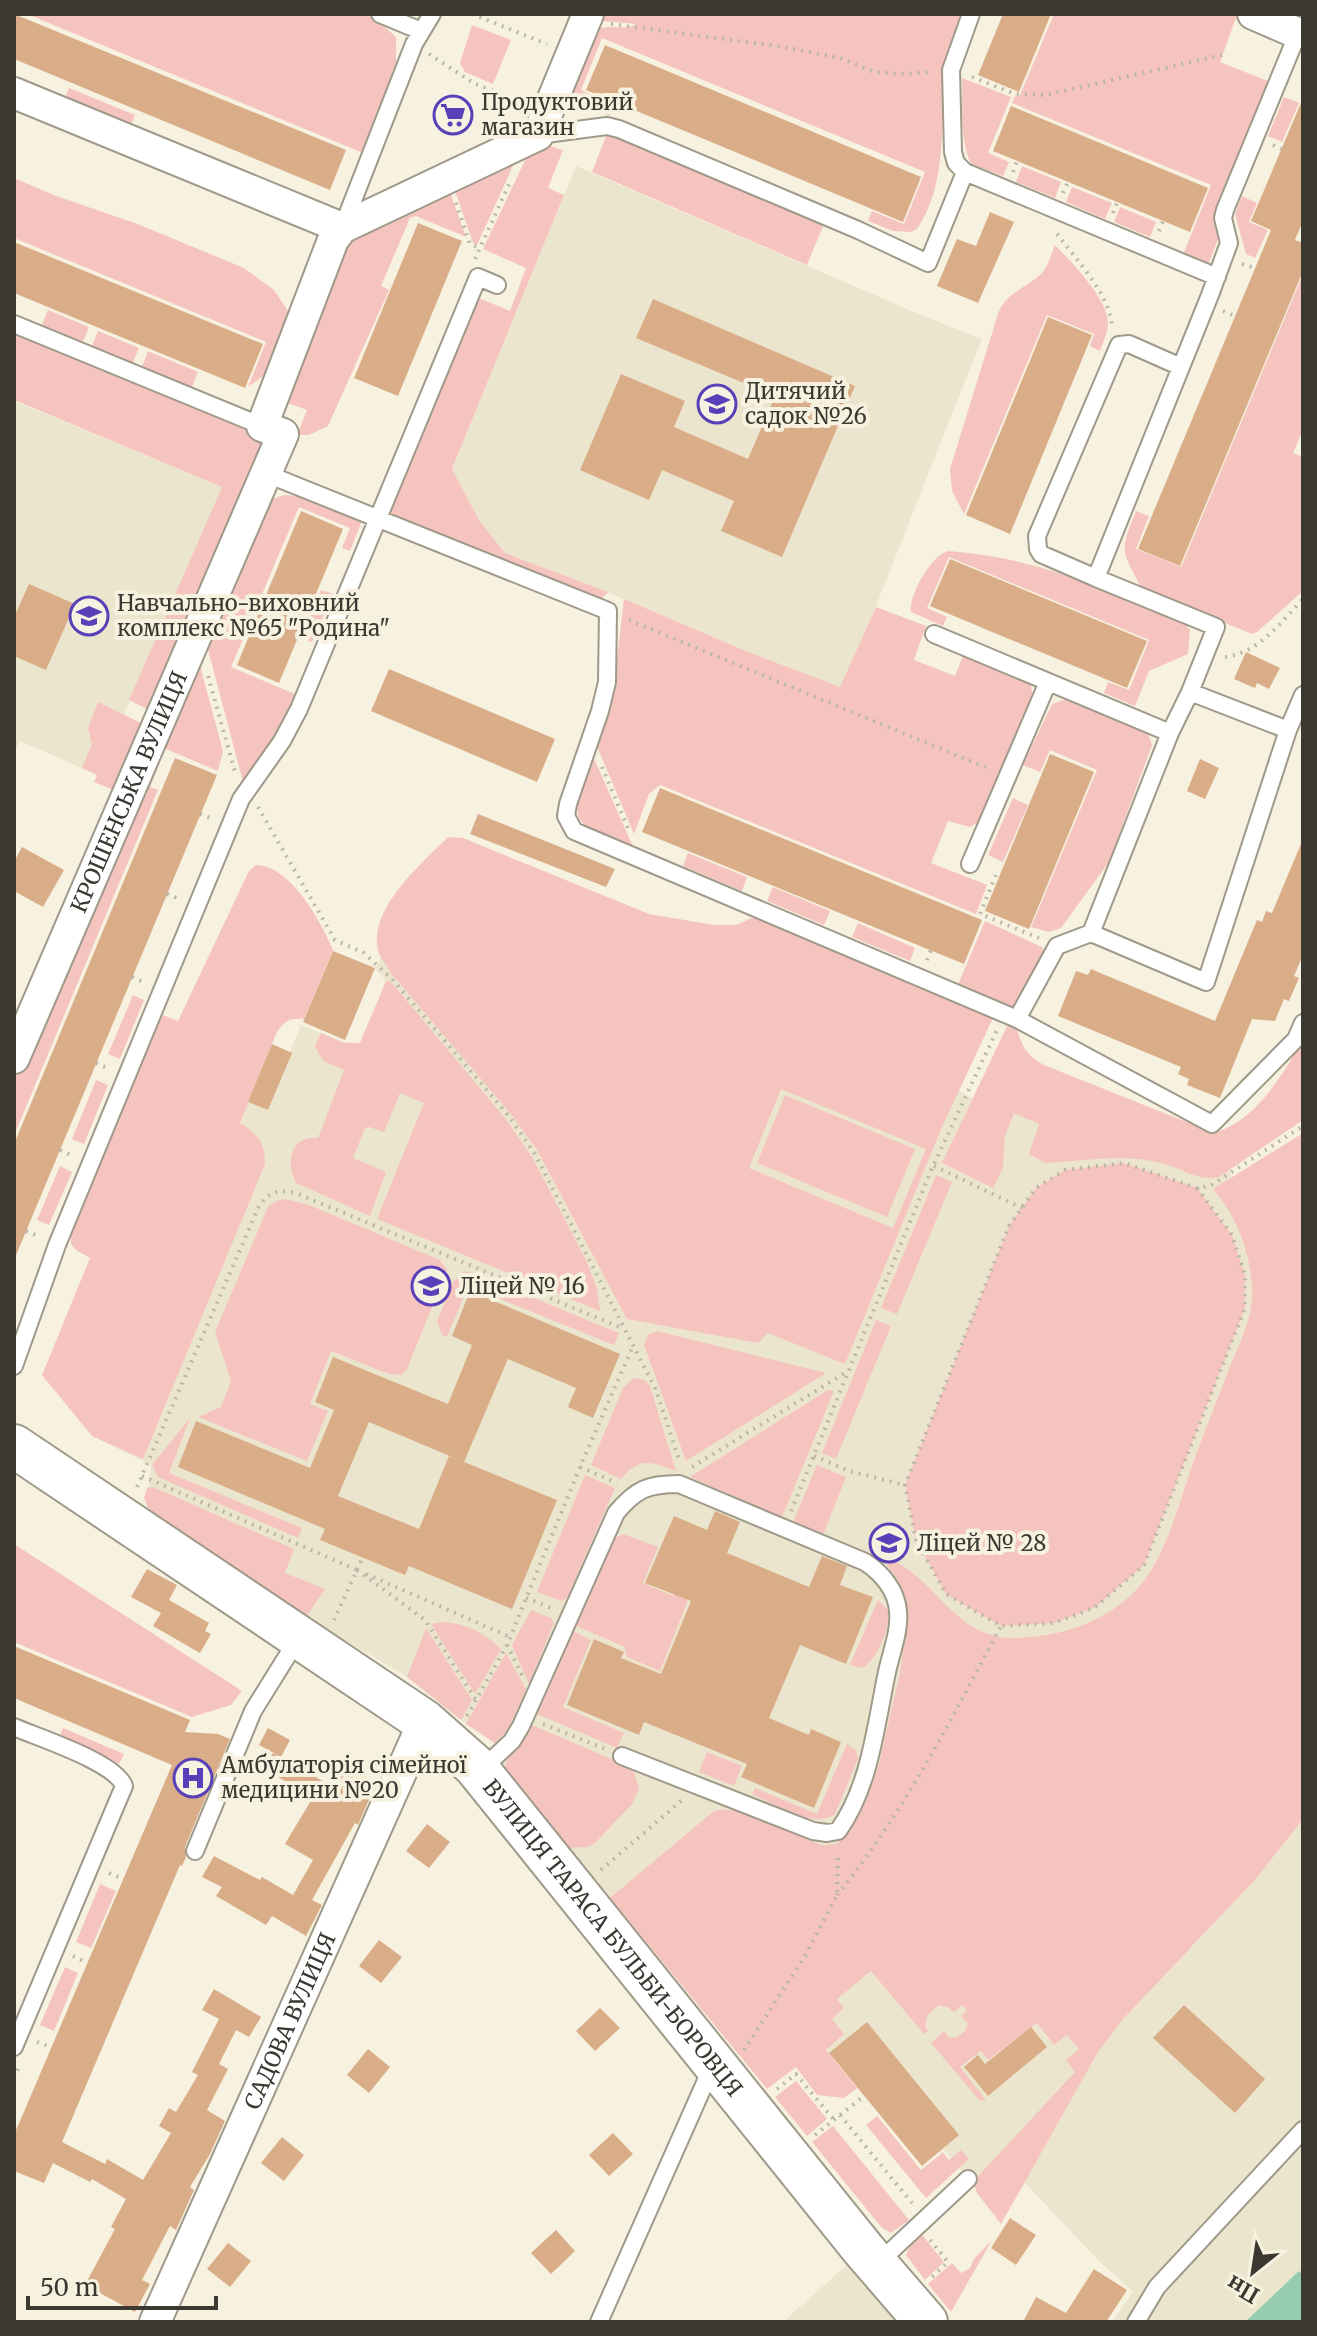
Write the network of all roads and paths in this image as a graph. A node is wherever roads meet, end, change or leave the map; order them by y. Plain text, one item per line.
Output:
1 (380, 14) edge
2 (432, 14) edge
3 (472, 14) edge
4 (971, 14) edge
5 (1253, 16) edge
6 (1300, 28) edge
7 (580, 32) edge
8 (417, 37) junction
9 (1222, 55) dead end
10 (951, 70) junction
11 (14, 93) edge
12 (550, 107) junction
13 (538, 135) junction
14 (965, 172) junction
15 (447, 178) junction
16 (1031, 200) junction
17 (342, 228) junction
18 (479, 248) dead end
19 (1236, 261) dead end
20 (1255, 268) dead end
21 (1217, 277) junction
22 (497, 285) dead end
23 (14, 324) edge
24 (1111, 332) dead end
25 (1181, 367) junction
26 (262, 426) junction
27 (267, 474) junction
28 (378, 519) junction
29 (1096, 578) junction
30 (1303, 599) edge
31 (608, 611) junction
32 (934, 634) dead end
33 (197, 636) junction
34 (1202, 660) junction
35 (1048, 682) junction
36 (1190, 692) junction
37 (1303, 695) edge
38 (1288, 730) junction
39 (1170, 733) junction
40 (1008, 776) junction
41 (245, 793) junction
42 (970, 864) dead end
43 (996, 875) dead end
44 (1091, 933) junction
45 (1057, 946) junction
46 (1011, 1016) junction
47 (1303, 1023) edge
48 (14, 1058) edge
49 (1303, 1126) edge
50 (933, 1166) junction
51 (1197, 1188) junction
52 (1022, 1208) junction
53 (625, 1328) junction
54 (633, 1346) junction
55 (14, 1366) edge
56 (849, 1370) junction
57 (14, 1446) edge
58 (814, 1456) junction
59 (580, 1467) junction
60 (142, 1476) junction
61 (905, 1485) junction
62 (637, 1492) junction
63 (122, 1519) junction
64 (784, 1528) junction
65 (363, 1557) dead end
66 (357, 1570) junction
67 (526, 1598) junction
68 (570, 1615) junction
69 (1001, 1626) junction
70 (510, 1637) junction
71 (309, 1644) junction
72 (507, 1645) junction
73 (534, 1699) junction
74 (476, 1700) junction
75 (526, 1717) junction
76 (14, 1727) edge
77 (451, 1746) junction
78 (622, 1756) joint
79 (699, 1785) junction
80 (838, 1831) junction
81 (195, 1851) dead end
82 (601, 1870) dead end
83 (103, 1871) dead end
84 (123, 1879) dead end
85 (837, 1895) junction
86 (67, 1954) dead end
87 (87, 1963) dead end
88 (31, 2039) dead end
89 (14, 2047) edge
90 (51, 2047) dead end
91 (726, 2060) junction
92 (769, 2096) dead end
93 (864, 2096) dead end
94 (840, 2115) junction
95 (834, 2120) junction
96 (1303, 2130) edge
97 (807, 2141) dead end
98 (968, 2179) dead end
99 (922, 2222) junction
100 (877, 2264) junction
101 (925, 2303) edge
102 (155, 2322) edge
103 (599, 2322) edge
104 (1136, 2322) edge

1 - 8 lane
2 - 8 lane
3 - 7 path
4 - 10 lane
5 - 6 street
6 - 21 lane
7 - 10 path
7 - 12 street
8 - 12 path
8 - 17 lane
9 - 10 path
10 - 14 lane
11 - 17 street
12 - 13 street
13 - 14 lane
13 - 15 street
14 - 16 lane
15 - 17 street
15 - 18 path
16 - 21 lane
16 - 24 path
17 - 26 street
19 - 20 path
21 - 25 lane
22 - 28 lane
23 - 26 lane
25 - 29 lane
25 - 29 lane
26 - 27 street, КРОШЕНСЬКА ВУЛИЦЯ
27 - 28 lane
27 - 33 street, КРОШЕНСЬКА ВУЛИЦЯ
28 - 31 lane
28 - 41 lane
29 - 34 lane
30 - 34 path
31 - 40 path
31 - 46 lane
32 - 35 lane
33 - 41 path
33 - 48 street, КРОШЕНСЬКА ВУЛИЦЯ
34 - 36 lane
35 - 39 lane
35 - 40 lane
36 - 38 lane
36 - 39 lane
37 - 38 lane
38 - 44 lane
39 - 44 lane
40 - 42 lane
41 - 53 path
41 - 55 lane
43 - 45 path
44 - 45 lane
45 - 46 lane
46 - 47 lane
46 - 50 path
49 - 51 path
50 - 52 path
50 - 56 path
51 - 52 path
51 - 69 path
52 - 61 path
53 - 54 path
53 - 60 path
54 - 56 path
54 - 59 path
56 - 58 path
57 - 63 street, ВУЛИЦЯ ТАРАСА БУЛЬБИ-БОРОВЦЯ
58 - 61 path
58 - 64 path
59 - 62 path
59 - 67 path
60 - 63 path
60 - 66 path
61 - 69 path
62 - 64 lane
62 - 68 lane
63 - 71 street, ВУЛИЦЯ ТАРАСА БУЛЬБИ-БОРОВЦЯ
64 - 80 lane
65 - 66 path
66 - 70 path
66 - 71 path
66 - 74 path
67 - 68 path
67 - 70 path
68 - 73 lane
69 - 85 path
70 - 72 path
71 - 77 street, ВУЛИЦЯ ТАРАСА БУЛЬБИ-БОРОВЦЯ
71 - 81 lane
72 - 73 path
72 - 74 path
73 - 75 lane
74 - 77 path
75 - 77 lane
75 - 78 path
76 - 89 lane
77 - 91 street, ВУЛИЦЯ ТАРАСА БУЛЬБИ-БОРОВЦЯ
77 - 102 street, САДОВА ВУЛИЦЯ
78 - 79 lane
79 - 80 lane
79 - 82 path
80 - 85 path
83 - 84 path
85 - 91 path
86 - 87 path
88 - 90 path
91 - 100 street, ВУЛИЦЯ ТАРАСА БУЛЬБИ-БОРОВЦЯ
91 - 103 lane
92 - 95 path
93 - 94 path
94 - 95 path
94 - 99 path
95 - 97 path
96 - 104 lane
98 - 99 lane
99 - 100 lane
99 - 101 path
100 - 101 street, ВУЛИЦЯ ТАРАСА БУЛЬБИ-БОРОВЦЯ

